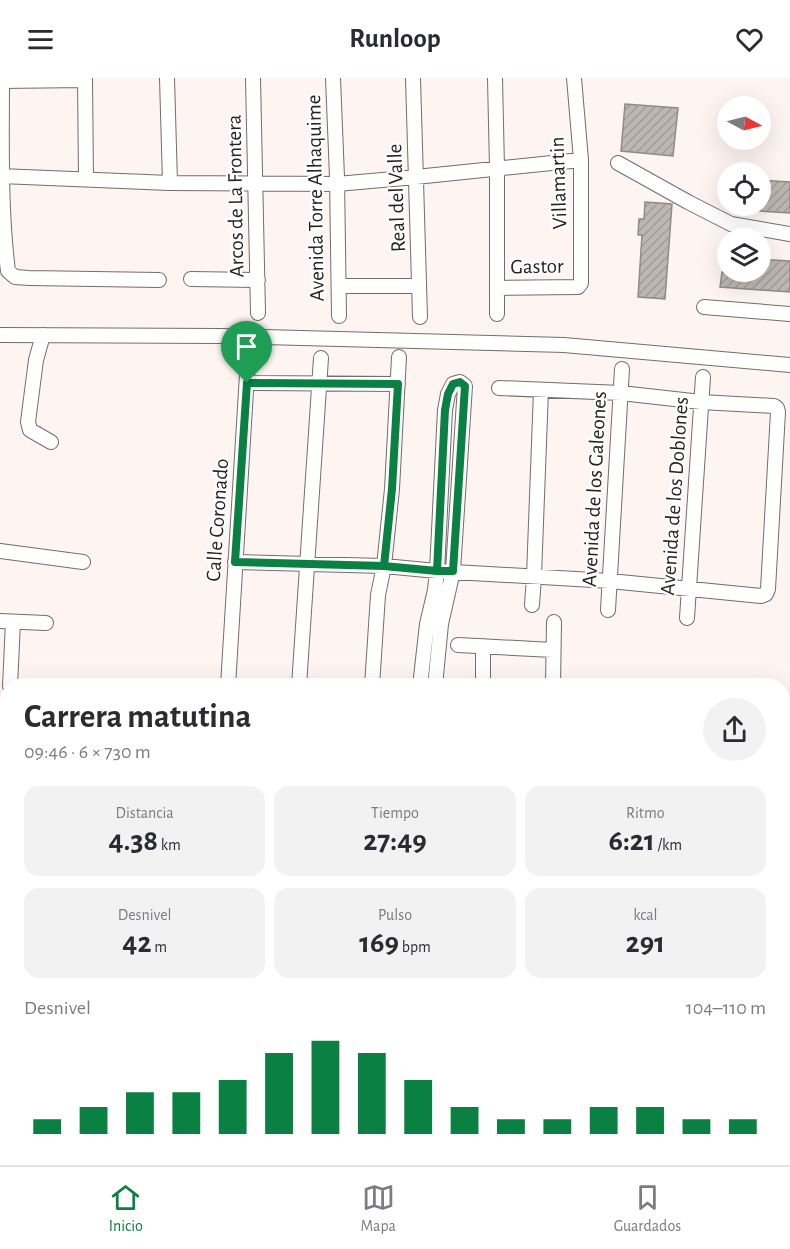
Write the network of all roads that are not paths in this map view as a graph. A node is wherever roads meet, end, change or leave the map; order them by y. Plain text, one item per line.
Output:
1 (167, 78) edge
2 (253, 78) edge
3 (333, 78) edge
4 (414, 78) edge
5 (495, 78) edge
6 (574, 78) edge
7 (85, 79) edge
8 (2, 80) edge
9 (581, 160) junction
10 (618, 163) dead end
11 (497, 168) junction
12 (1, 176) edge
13 (416, 177) junction
14 (86, 179) junction
15 (170, 183) junction
16 (256, 183) junction
17 (338, 184) junction
18 (790, 234) edge
19 (190, 279) dead end
20 (159, 280) dead end
21 (258, 280) junction
22 (339, 286) junction
23 (419, 286) junction
24 (578, 287) joint
25 (496, 288) junction
26 (704, 307) dead end
27 (258, 313) dead end
28 (497, 314) dead end
29 (790, 314) edge
30 (339, 316) dead end
31 (420, 317) dead end
32 (0, 335) edge
33 (43, 335) junction
34 (399, 357) dead end
35 (248, 358) dead end
36 (321, 358) dead end
37 (790, 365) edge
38 (622, 369) dead end
39 (703, 377) dead end
40 (247, 383) junction
41 (320, 384) junction
42 (398, 384) junction
43 (499, 388) dead end
44 (541, 390) junction
45 (621, 393) junction
46 (701, 402) junction
47 (51, 442) dead end
48 (0, 551) edge
49 (83, 561) dead end
50 (235, 562) junction
51 (307, 564) junction
52 (384, 566) junction
53 (437, 571) junction
54 (453, 571) junction
55 (534, 576) junction
56 (610, 581) junction
57 (689, 589) junction
58 (532, 605) dead end
59 (608, 610) dead end
60 (687, 618) dead end
61 (6, 621) edge
62 (555, 622) dead end
63 (46, 623) dead end
64 (458, 645) dead end
65 (483, 646) junction
66 (554, 650) junction
67 (10, 678) edge
68 (228, 678) edge
69 (300, 678) edge
70 (373, 678) edge
71 (421, 678) edge
72 (436, 678) edge
73 (483, 678) edge
74 (553, 678) edge

1 - 15 street
2 - 16 street, Arcos de La Frontera
3 - 17 street, Avenida Torre Alhaquime
4 - 13 street, Real del Valle
5 - 11 street
6 - 9 street, Villamartin
7 - 8 street
7 - 14 street
8 - 12 street
9 - 11 street
9 - 24 street, Villamartin
10 - 18 street
11 - 13 street
11 - 25 street
12 - 14 street
12 - 20 street
13 - 17 street
13 - 23 street, Real del Valle
14 - 15 street
15 - 16 street
16 - 17 street
16 - 21 street, Arcos de La Frontera
17 - 22 street, Avenida Torre Alhaquime
19 - 21 street
21 - 27 street, Arcos de La Frontera
22 - 23 street
22 - 30 street, Avenida Torre Alhaquime
23 - 31 street, Real del Valle
24 - 25 street, Gastor
25 - 28 street
26 - 29 street
32 - 33 street
33 - 37 street
33 - 47 street
34 - 42 street
35 - 40 street, Calle Coronado
36 - 41 street
38 - 45 street, Avenida de los Galeones
39 - 46 street, Avenida de los Doblones
40 - 41 street
40 - 50 street, Calle Coronado
41 - 42 street
41 - 51 street
42 - 52 street
43 - 44 street
44 - 45 street
44 - 55 street
45 - 46 street
45 - 56 street, Avenida de los Galeones
46 - 57 street, Avenida de los Doblones
46 - 57 street
48 - 49 street
50 - 51 street
50 - 68 street, Calle Coronado
51 - 52 street
51 - 69 street
52 - 53 street
52 - 70 street
53 - 54 street
53 - 54 street
53 - 71 street
54 - 55 street
54 - 72 street
55 - 56 street
55 - 58 street
56 - 57 street
56 - 59 street, Avenida de los Galeones
57 - 60 street, Avenida de los Doblones
61 - 63 street
61 - 67 street
62 - 66 street
64 - 65 street
65 - 66 street
65 - 73 street
66 - 74 street

